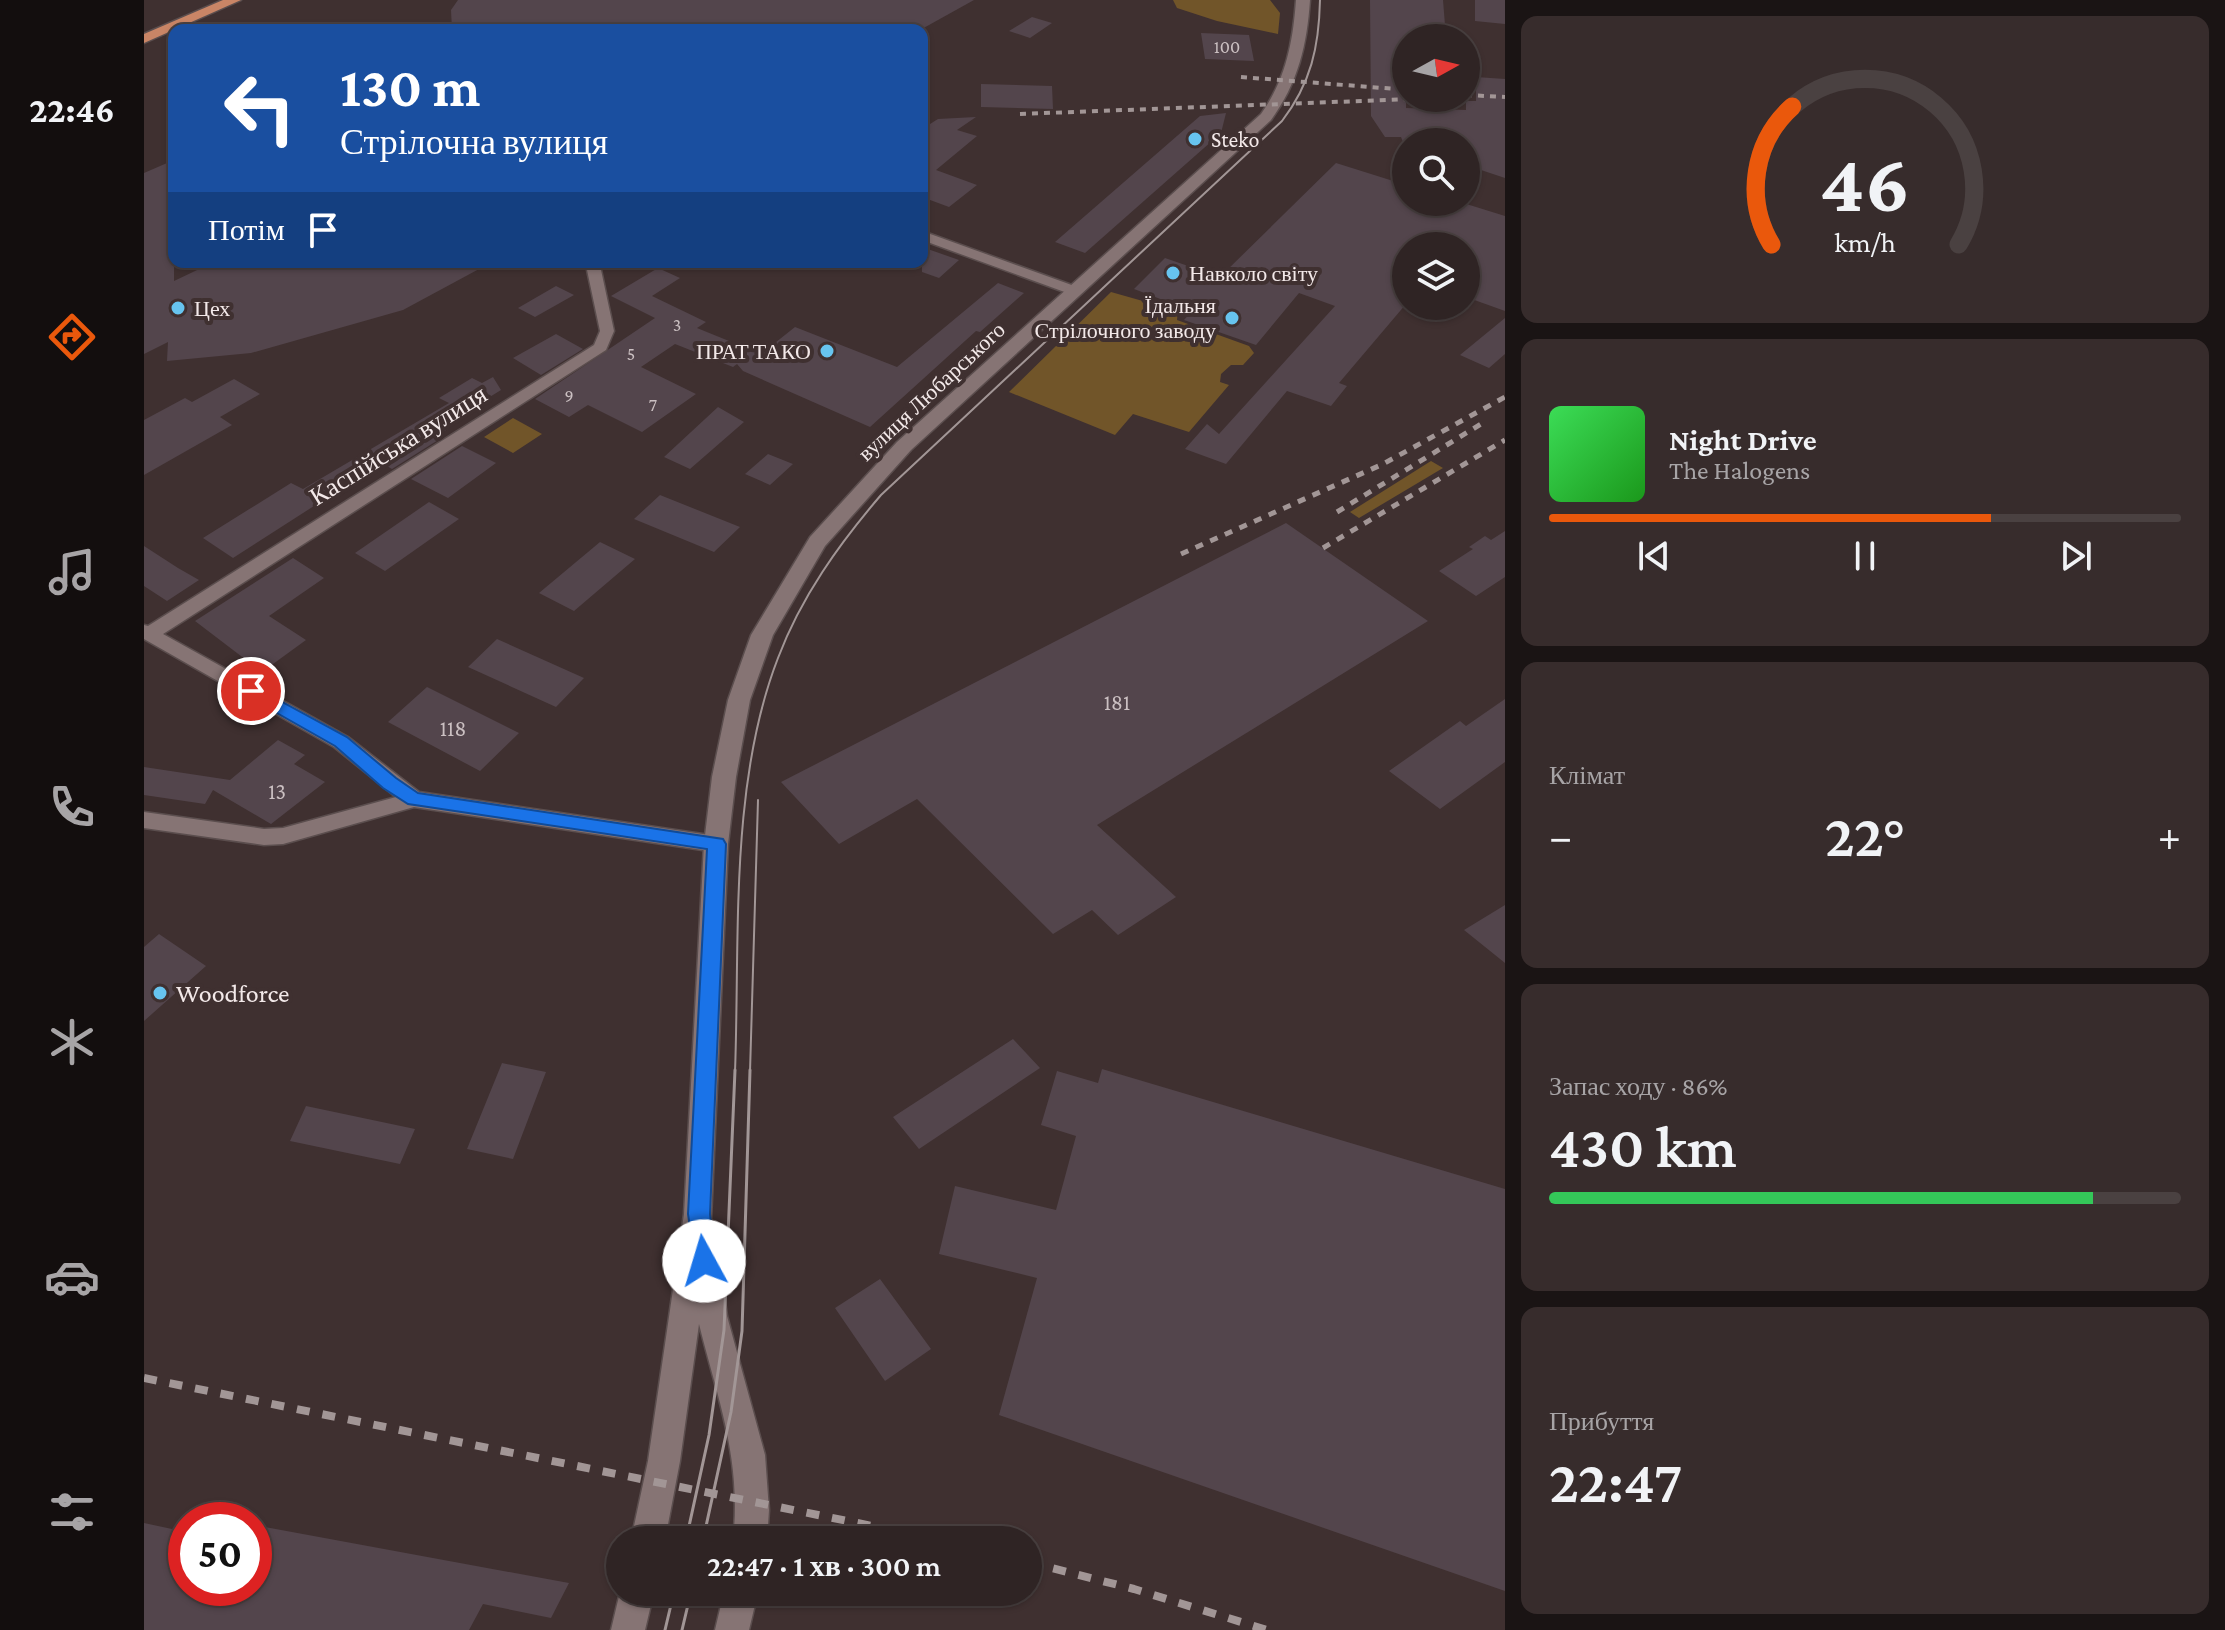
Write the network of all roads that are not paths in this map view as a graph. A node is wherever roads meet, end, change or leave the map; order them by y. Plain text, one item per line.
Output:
1 (207, 0) edge
2 (234, 0) edge
3 (1303, 0) edge
4 (179, 24) edge
5 (144, 27) edge
6 (168, 29) edge
7 (144, 39) edge
8 (928, 237) edge
9 (595, 268) edge
10 (1075, 291) junction
11 (146, 633) edge
12 (414, 799) junction
13 (144, 820) edge
14 (716, 844) junction
15 (699, 1214) junction
16 (651, 1526) edge
17 (751, 1526) edge
18 (634, 1606) edge
19 (738, 1606) edge
20 (628, 1630) edge
21 (732, 1630) edge

1 - 5 main road
2 - 4 main road
3 - 10 main road, вулиця Любарського
6 - 7 main road
8 - 10 street
9 - 11 street, Каспійська вулиця
10 - 14 main road, вулиця Любарського
11 - 12 street
12 - 13 street
12 - 14 street
14 - 15 main road, вулиця Любарського
15 - 16 main road
15 - 17 main road
18 - 20 main road
19 - 21 main road

